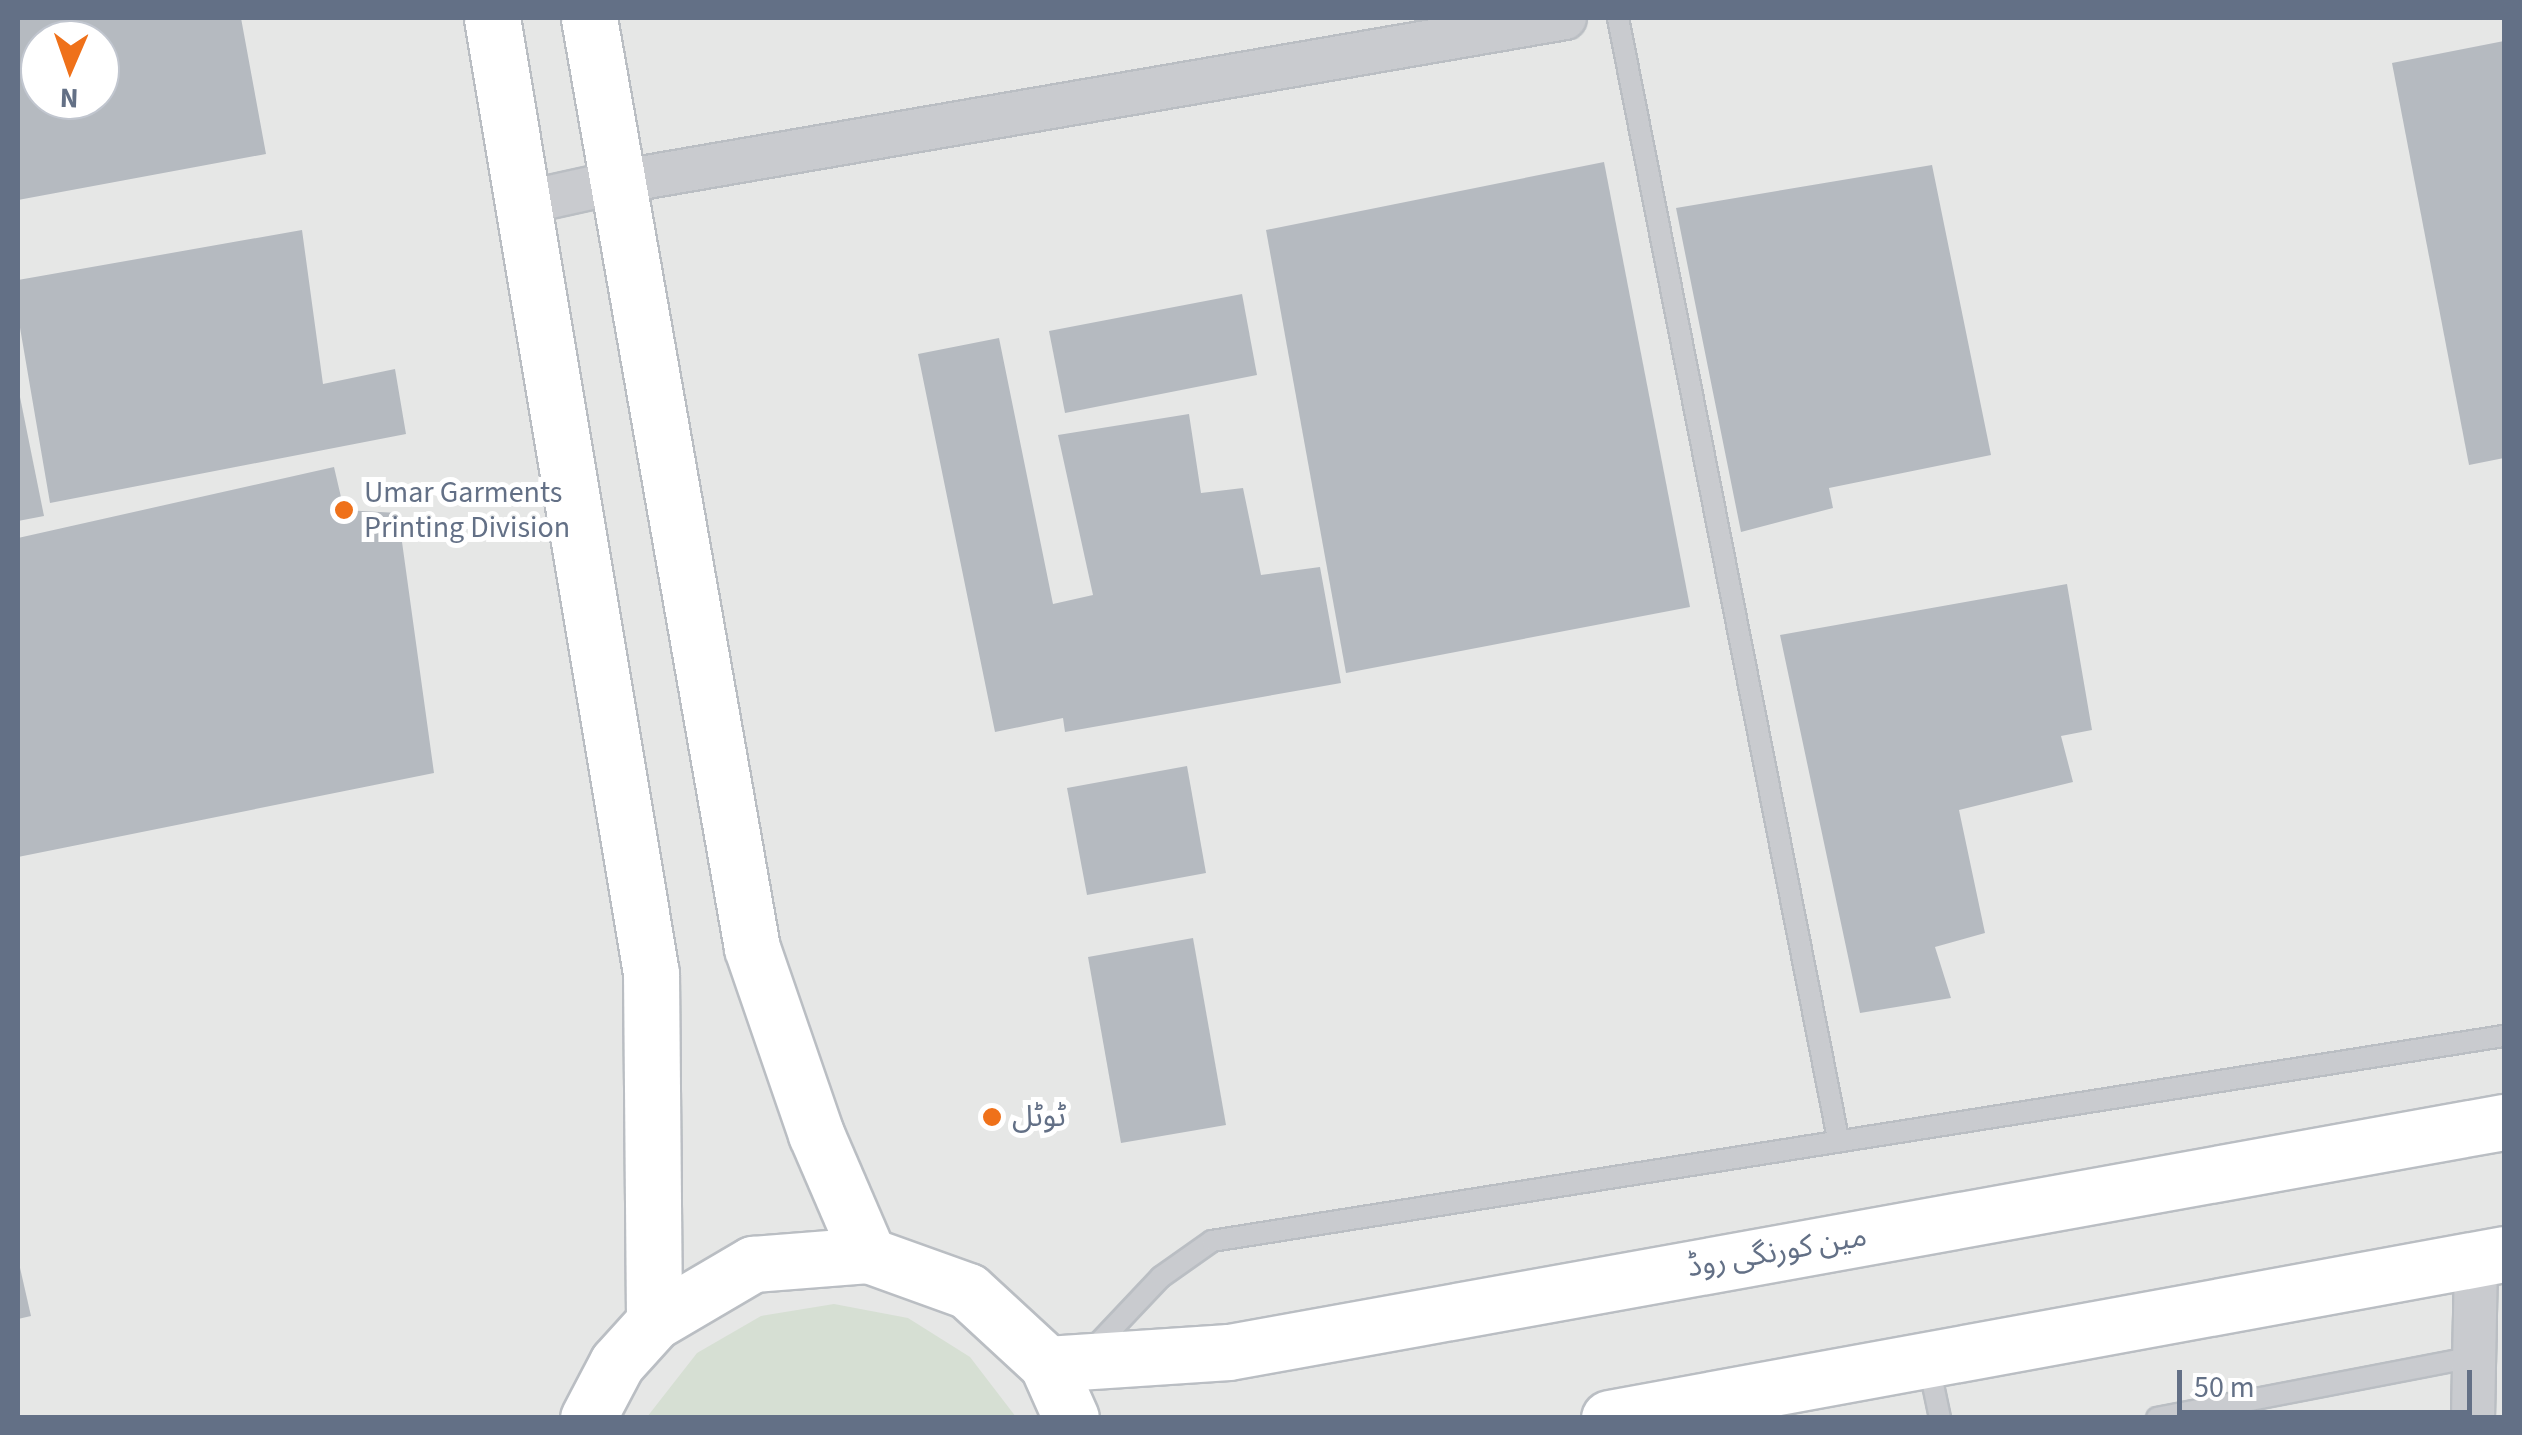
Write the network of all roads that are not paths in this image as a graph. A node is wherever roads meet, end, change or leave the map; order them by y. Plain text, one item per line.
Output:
1 (492, 18) edge
2 (589, 18) edge
3 (1565, 18) edge
4 (1618, 18) edge
5 (618, 182) junction
6 (523, 203) junction
7 (2504, 1036) edge
8 (2504, 1122) edge
9 (1838, 1138) junction
10 (868, 1255) junction
11 (2490, 1257) edge
12 (654, 1322) junction
13 (1928, 1359) junction
14 (1064, 1363) junction
15 (2479, 1367) junction
16 (588, 1418) edge
17 (1071, 1418) edge
18 (1609, 1418) edge
19 (1940, 1418) edge
20 (2158, 1418) edge
21 (2473, 1418) edge

1 - 6 main road
2 - 5 main road
3 - 5 street
4 - 9 lane
5 - 6 street
5 - 10 main road
6 - 12 main road
7 - 9 lane
8 - 14 main road, مین کورنگی روڈ
9 - 14 lane
10 - 12 main road
10 - 14 main road
11 - 13 main road
11 - 15 street
12 - 16 main road
13 - 18 main road
13 - 19 lane
14 - 17 main road
15 - 20 lane
15 - 21 street

